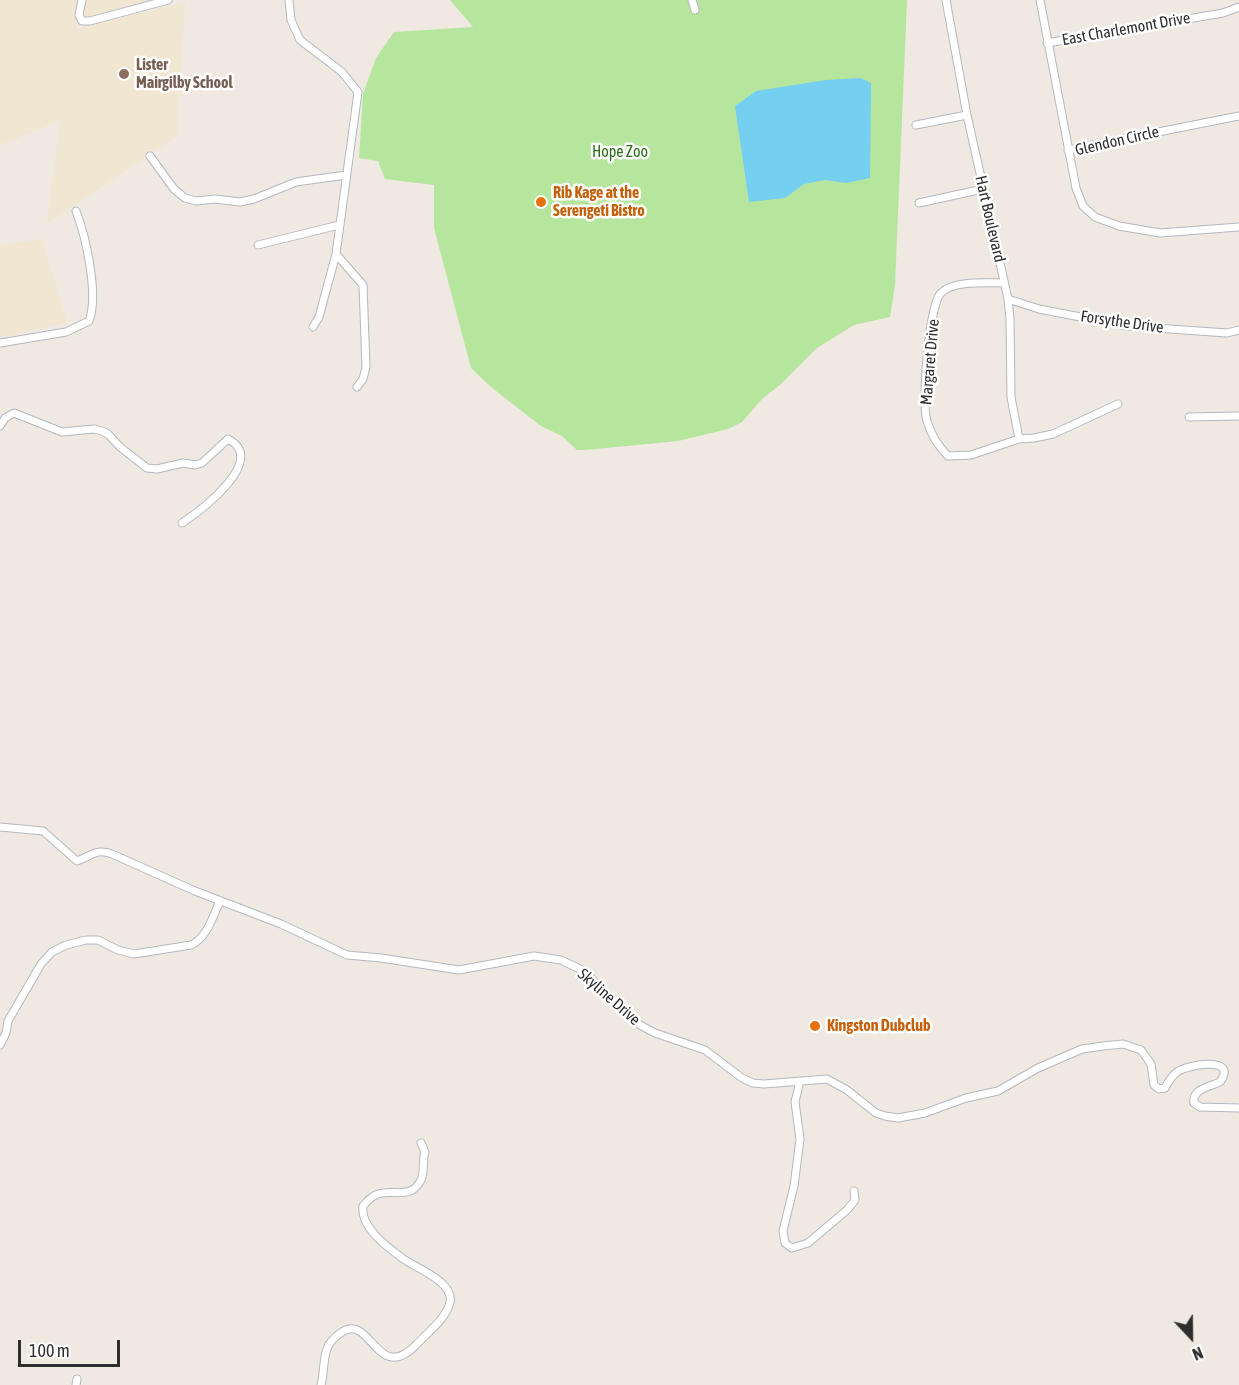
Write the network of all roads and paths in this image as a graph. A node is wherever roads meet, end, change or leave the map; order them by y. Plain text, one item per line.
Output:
1 (82, 0) edge
2 (168, 0) edge
3 (289, 0) edge
4 (692, 0) edge
5 (946, 0) edge
6 (1040, 0) edge
7 (1239, 7) edge
8 (695, 10) dead end
9 (1047, 43) junction
10 (967, 115) junction
11 (1239, 116) edge
12 (916, 125) dead end
13 (1068, 150) junction
14 (150, 156) dead end
15 (346, 175) junction
16 (983, 189) junction
17 (918, 203) dead end
18 (76, 211) dead end
19 (339, 225) junction
20 (1239, 227) edge
21 (258, 245) dead end
22 (336, 254) junction
23 (1004, 283) junction
24 (1008, 299) junction
25 (313, 327) dead end
26 (1239, 330) edge
27 (0, 343) edge
28 (357, 387) dead end
29 (1118, 404) dead end
30 (1239, 416) edge
31 (1189, 417) dead end
32 (0, 426) edge
33 (1019, 439) junction
34 (182, 523) dead end
35 (0, 827) edge
36 (220, 901) junction
37 (0, 1045) edge
38 (800, 1081) junction
39 (1239, 1108) edge
40 (421, 1143) dead end
41 (854, 1191) dead end
42 (321, 1385) edge

1 - 2 street
3 - 15 street
4 - 8 street
5 - 10 street, Hart Boulevard
6 - 9 street
7 - 9 street, East Charlemont Drive
9 - 13 street
10 - 12 street
10 - 16 street, Hart Boulevard
11 - 13 street, Glendon Circle
13 - 20 street, Glendon Circle
14 - 15 street
15 - 19 street
16 - 17 street
16 - 23 street, Hart Boulevard
18 - 27 street
19 - 21 street
19 - 22 street
22 - 25 street
22 - 28 street
23 - 24 street, Hart Boulevard
23 - 33 street, Margaret Drive
24 - 26 street, Forsythe Drive
24 - 33 street, Hart Boulevard
29 - 33 street, Margaret Drive
30 - 31 street
32 - 34 street
35 - 36 street, Skyline Drive
36 - 37 street
36 - 38 street, Skyline Drive
38 - 39 street, Skyline Drive
38 - 41 street
40 - 42 street

